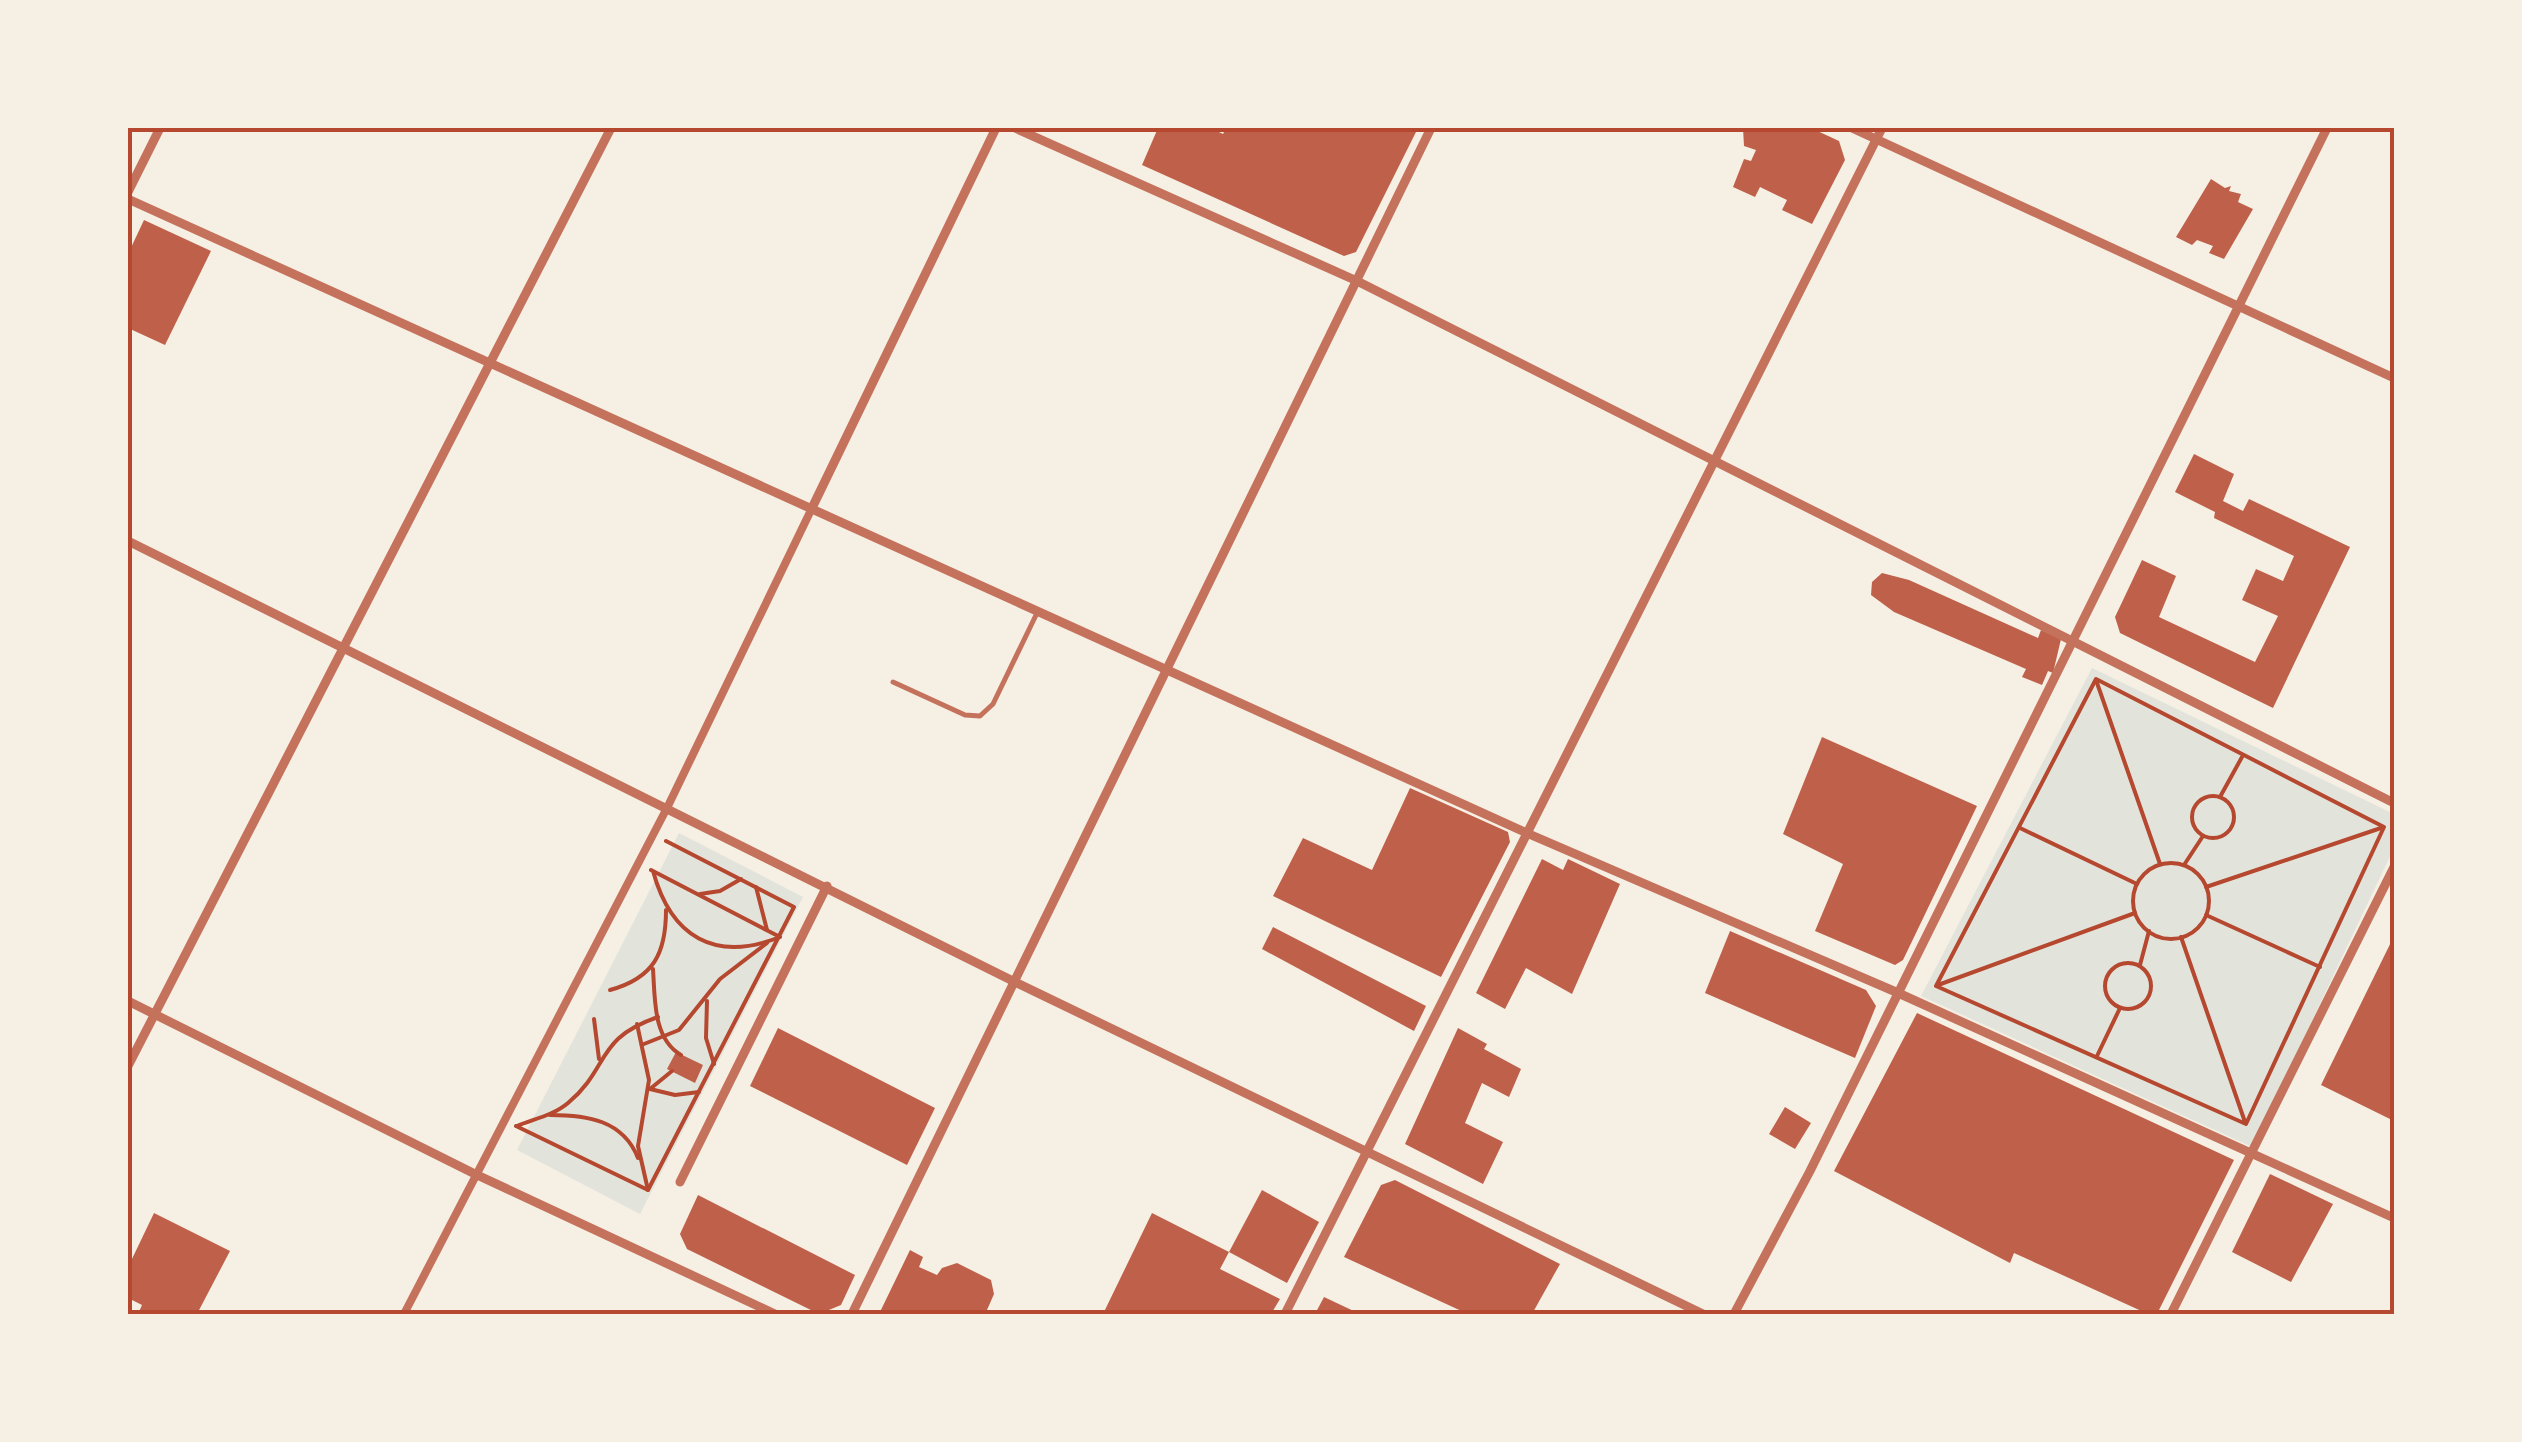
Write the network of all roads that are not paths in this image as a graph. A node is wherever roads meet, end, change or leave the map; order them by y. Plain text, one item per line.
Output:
1 (160, 128) edge
2 (611, 128) edge
3 (996, 128) edge
4 (1015, 128) edge
5 (1431, 128) edge
6 (1852, 128) edge
7 (1882, 128) edge
8 (2327, 128) edge
9 (1876, 139) junction
10 (128, 195) edge
11 (1357, 281) junction
12 (2239, 305) junction
13 (491, 363) junction
14 (2394, 378) edge
15 (1717, 459) junction
16 (812, 508) junction
17 (128, 541) edge
18 (1038, 610) junction
19 (2073, 641) junction
20 (344, 650) junction
21 (1164, 668) junction
22 (893, 682) dead end
23 (2394, 803) edge
24 (668, 806) junction
25 (1528, 834) junction
26 (2394, 868) edge
27 (828, 886) junction
28 (1015, 982) junction
29 (1896, 992) junction
30 (128, 1001) edge
31 (154, 1014) junction
32 (128, 1066) edge
33 (1366, 1153) junction
34 (2252, 1154) junction
35 (475, 1174) junction
36 (680, 1182) dead end
37 (2394, 1218) edge
38 (404, 1314) edge
39 (775, 1314) edge
40 (852, 1314) edge
41 (1285, 1314) edge
42 (1703, 1314) edge
43 (1734, 1314) edge
44 (2172, 1314) edge

1 - 10 street
2 - 13 street
3 - 16 street
4 - 11 street
5 - 11 street
6 - 9 street
7 - 9 street
8 - 12 street
9 - 12 street
9 - 15 street
10 - 13 street
11 - 15 street
11 - 21 street
12 - 14 street
12 - 19 street
13 - 16 street
13 - 20 street
15 - 19 street
15 - 25 street
16 - 18 street
16 - 24 street
17 - 20 street
18 - 21 street
18 - 22 lane
19 - 23 street
19 - 29 street
20 - 24 street
20 - 31 street
21 - 25 street
21 - 28 street
24 - 27 street
24 - 35 street
25 - 29 street
25 - 33 street
26 - 34 street
27 - 28 street
27 - 36 street
28 - 33 street
28 - 40 street
29 - 34 street
29 - 43 street
30 - 31 street
31 - 32 street
31 - 35 street
33 - 41 street
33 - 42 street
34 - 37 street
34 - 44 street
35 - 38 street
35 - 39 street

